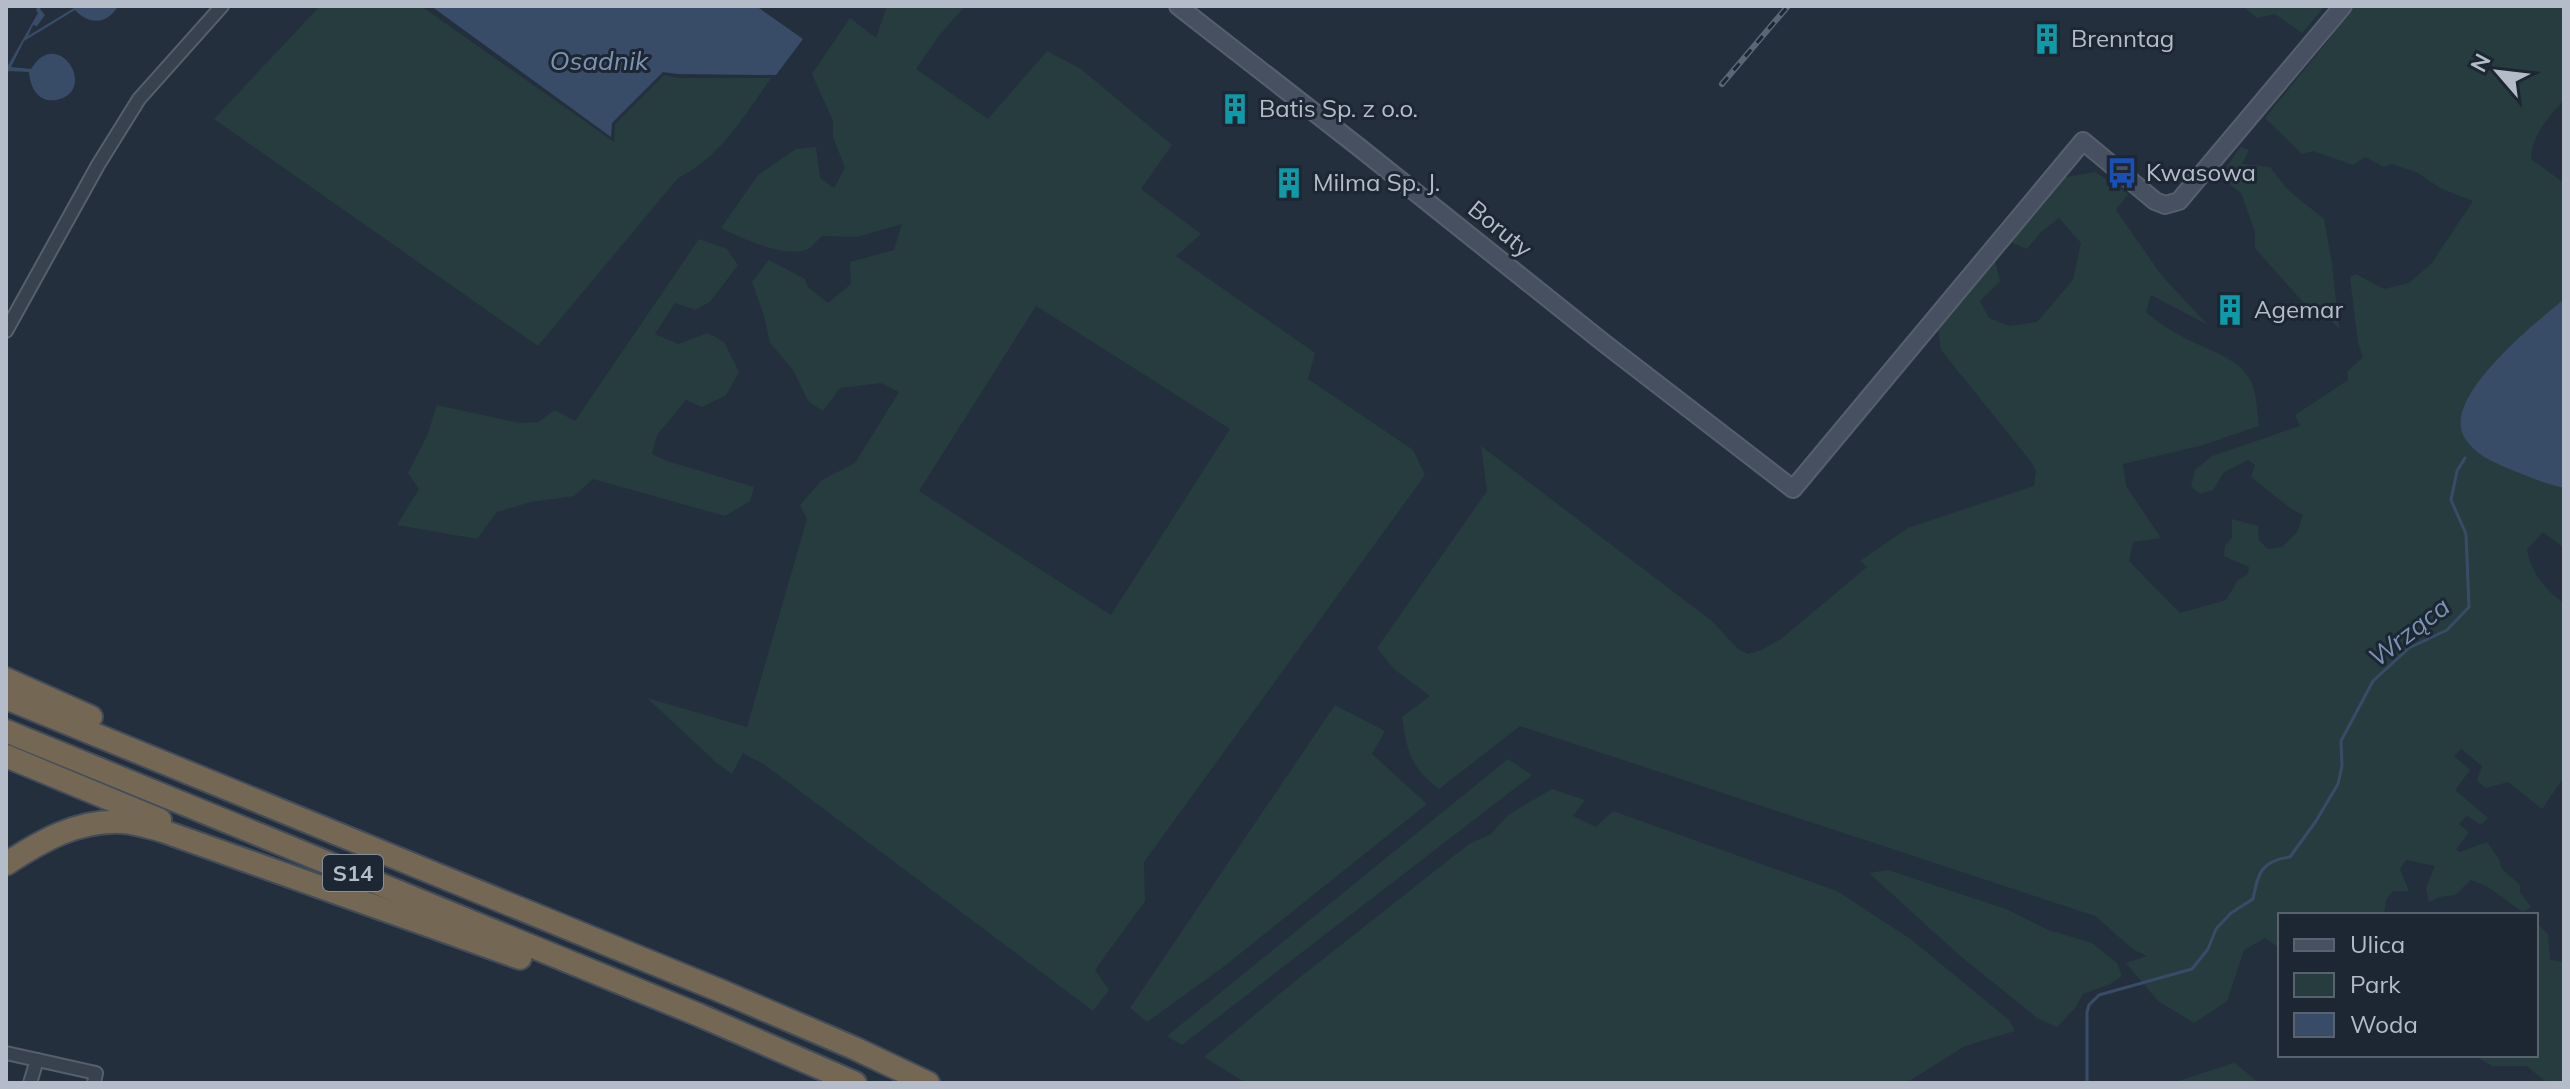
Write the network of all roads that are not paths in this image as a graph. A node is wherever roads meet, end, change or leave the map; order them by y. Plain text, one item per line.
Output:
1 (222, 6) edge
2 (1178, 6) edge
3 (2343, 6) edge
4 (6, 331) edge
5 (6, 679) edge
6 (6, 698) edge
7 (6, 731) edge
8 (6, 756) edge
9 (245, 796) junction
10 (6, 864) edge
11 (328, 889) junction
12 (699, 1015) junction
13 (6, 1053) edge
14 (37, 1060) junction
15 (30, 1083) edge
16 (94, 1083) edge
17 (855, 1083) edge
18 (928, 1083) edge

1 - 4 street
2 - 3 street, Boruty
5 - 9 highway
6 - 9 highway, S14
7 - 12 highway, S14
8 - 11 highway
9 - 18 highway, S14
10 - 11 highway
11 - 12 highway
12 - 17 highway, S14
13 - 14 street
14 - 15 street
14 - 16 street

